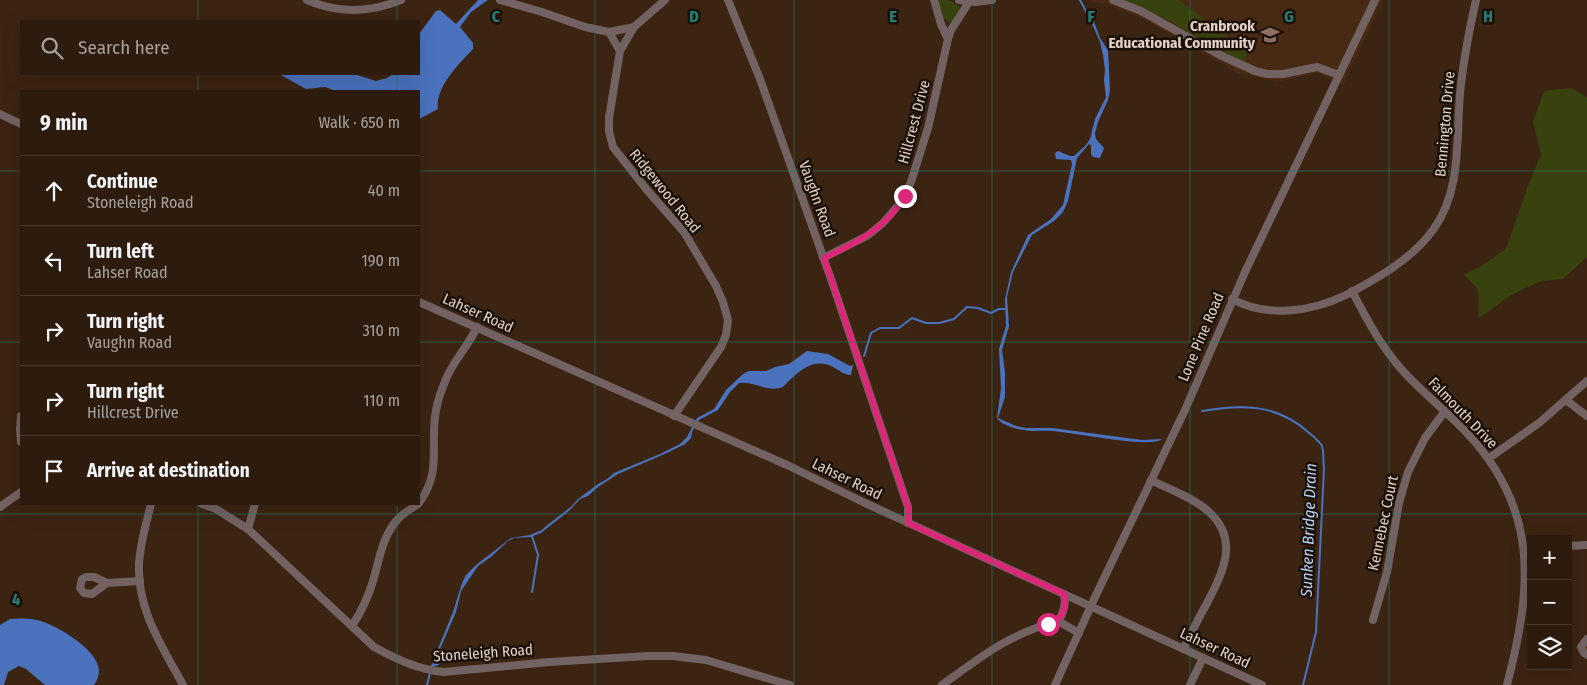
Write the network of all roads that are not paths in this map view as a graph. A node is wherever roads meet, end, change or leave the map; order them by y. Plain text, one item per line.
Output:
1 (308, 0) edge
2 (401, 0) edge
3 (500, 0) edge
4 (664, 0) edge
5 (728, 0) edge
6 (934, 0) edge
7 (959, 0) edge
8 (992, 0) edge
9 (1113, 0) edge
10 (1374, 0) edge
11 (1476, 0) edge
12 (969, 2) junction
13 (634, 27) junction
14 (610, 32) junction
15 (948, 39) junction
16 (620, 51) junction
17 (1339, 75) junction
18 (0, 114) edge
19 (20, 124) edge
20 (824, 258) junction
21 (1352, 292) junction
22 (1232, 299) junction
23 (420, 302) edge
24 (477, 327) junction
25 (1587, 381) edge
26 (1566, 400) junction
27 (1445, 411) junction
28 (674, 416) junction
29 (1587, 416) edge
30 (1488, 458) junction
31 (1151, 480) junction
32 (20, 493) edge
33 (420, 501) edge
34 (150, 505) edge
35 (205, 505) edge
36 (255, 505) edge
37 (416, 505) edge
38 (0, 507) edge
39 (908, 523) junction
40 (248, 529) junction
41 (1587, 545) edge
42 (1572, 546) edge
43 (1527, 550) edge
44 (1527, 566) edge
45 (140, 582) junction
46 (107, 583) dead end
47 (1064, 594) junction
48 (1091, 606) junction
49 (1058, 620) junction
50 (1373, 620) dead end
51 (352, 626) junction
52 (1079, 632) junction
53 (1587, 639) edge
54 (1183, 649) junction
55 (1587, 655) edge
56 (1203, 658) junction
57 (183, 685) edge
58 (790, 685) edge
59 (942, 685) edge
60 (1055, 685) edge
61 (1190, 685) edge
62 (1262, 685) edge
63 (1507, 685) edge

1 - 2 street
3 - 14 street
4 - 13 street
5 - 20 street, Vaughn Road
6 - 15 street
7 - 12 street
8 - 12 street
9 - 17 street
10 - 17 street, Lone Pine Road
11 - 21 street, Bennington Drive
12 - 15 street, Hillcrest Drive
13 - 14 street
13 - 16 street, Ridgewood Road
14 - 16 street
15 - 20 street, Hillcrest Drive
16 - 28 street, Ridgewood Road
17 - 22 street, Lone Pine Road
18 - 19 street
20 - 39 street, Vaughn Road
21 - 22 street, Bennington Drive
21 - 27 street, Falmouth Drive
22 - 31 street, Lone Pine Road
23 - 24 street, Lahser Road
24 - 28 street, Lahser Road
24 - 33 street
25 - 26 street
26 - 29 street
26 - 30 street
27 - 30 street, Falmouth Drive
27 - 50 street, Kennebec Court
28 - 39 street, Lahser Road
30 - 43 street, Falmouth Drive
31 - 48 street, Lone Pine Road
31 - 54 street
32 - 38 street
34 - 45 street
35 - 40 street, Stoneleigh Road
36 - 40 street
37 - 51 street
39 - 47 street, Lahser Road
40 - 51 street, Stoneleigh Road
41 - 42 street
44 - 63 street, Falmouth Drive
45 - 46 street
45 - 57 street
47 - 48 street, Lahser Road
47 - 49 street
48 - 52 street, Lone Pine Road
48 - 54 street, Lahser Road
49 - 52 street
49 - 59 street
51 - 58 street, Stoneleigh Road
52 - 60 street, Lone Pine Road
53 - 55 street
54 - 56 street, Lahser Road
56 - 61 street
56 - 62 street, Lahser Road

